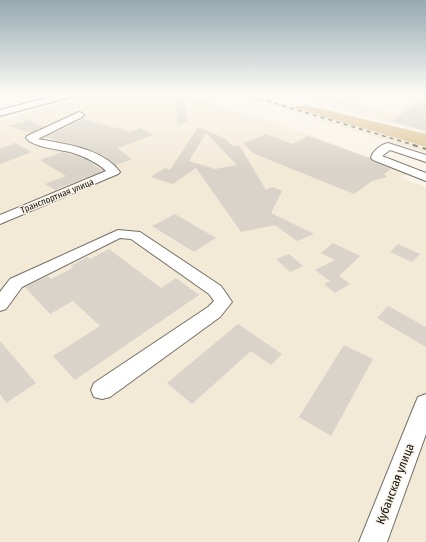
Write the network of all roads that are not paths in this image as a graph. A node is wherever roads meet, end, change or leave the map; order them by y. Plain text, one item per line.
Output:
1 (70, 119) edge
2 (426, 159) edge
3 (426, 177) edge
4 (0, 220) edge
5 (0, 305) edge
6 (102, 390) dead end
7 (426, 404) edge
8 (374, 542) edge

1 - 4 street, Транспортная улица
2 - 3 street
5 - 6 street
7 - 8 street, Кубанская улица

